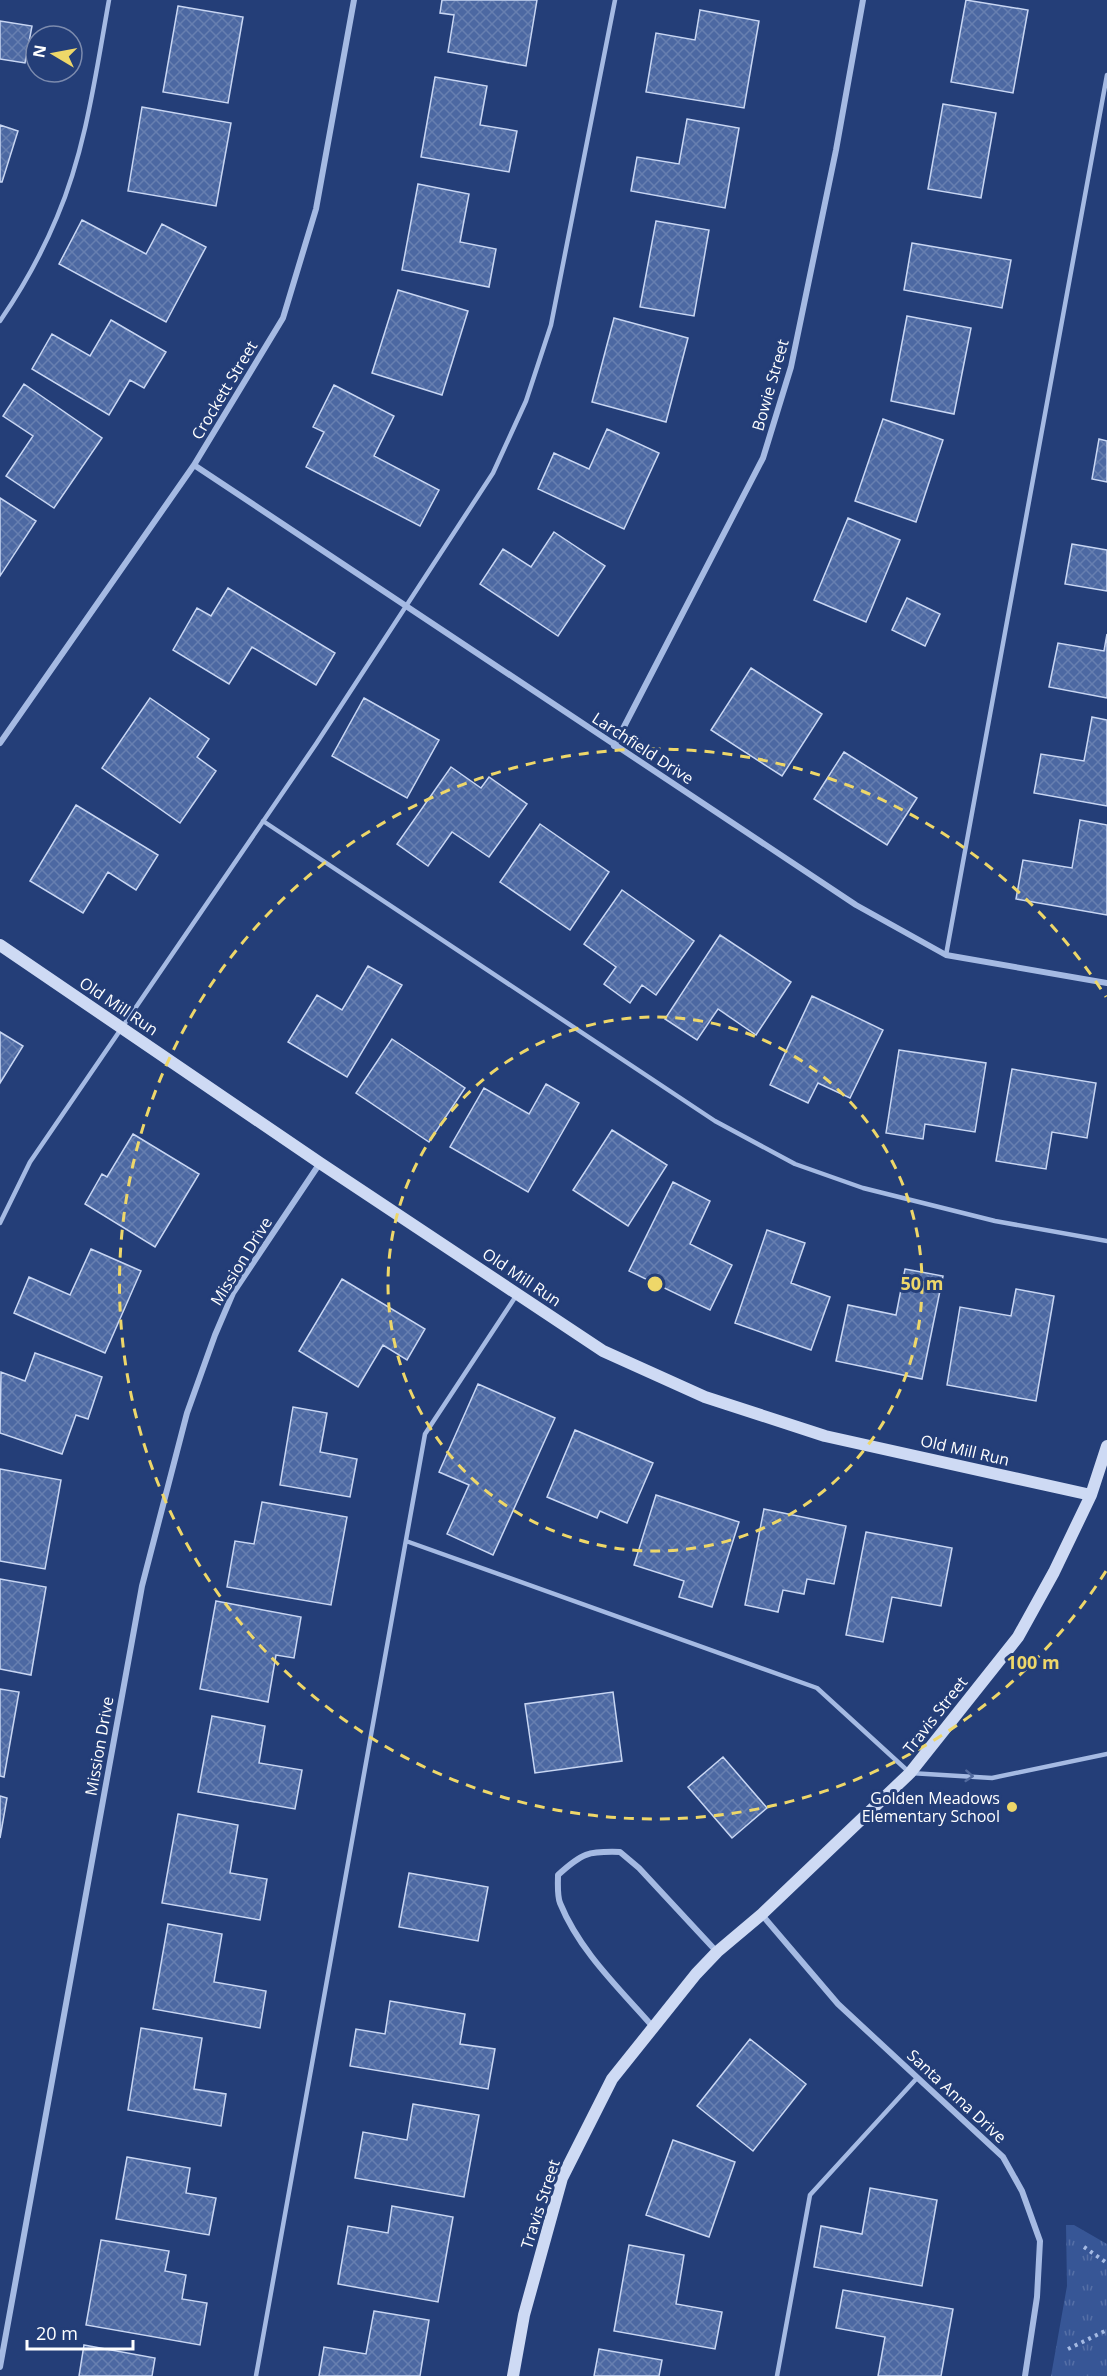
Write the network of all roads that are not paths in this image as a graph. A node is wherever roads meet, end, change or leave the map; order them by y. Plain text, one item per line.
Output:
1 (108, 0) edge
2 (354, 0) edge
3 (615, 0) edge
4 (863, 0) edge
5 (1107, 75) edge
6 (0, 321) edge
7 (194, 465) junction
8 (406, 607) junction
9 (0, 743) edge
10 (614, 746) junction
11 (263, 821) junction
12 (0, 945) edge
13 (946, 955) junction
14 (1107, 982) edge
15 (121, 1027) junction
16 (320, 1163) junction
17 (0, 1223) edge
18 (1107, 1241) edge
19 (517, 1294) junction
20 (1107, 1446) edge
21 (1090, 1495) junction
22 (406, 1541) junction
23 (1107, 1754) edge
24 (910, 1773) junction
25 (762, 1914) junction
26 (717, 1952) junction
27 (653, 2028) junction
28 (917, 2078) junction
29 (0, 2367) edge
30 (256, 2376) edge
31 (513, 2376) edge
32 (777, 2376) edge
33 (1025, 2376) edge

1 - 6 lane
2 - 7 street, Crockett Street
3 - 8 lane
4 - 10 street, Bowie Street
5 - 13 lane
7 - 8 street, Larchfield Drive
7 - 9 street, Crockett Street
8 - 10 street, Larchfield Drive
8 - 11 lane
10 - 13 street, Larchfield Drive
11 - 15 lane
11 - 18 lane
12 - 15 street, Old Mill Run
13 - 14 street, Larchfield Drive
15 - 16 street, Old Mill Run
15 - 17 lane
16 - 19 street, Old Mill Run
16 - 29 street, Mission Drive
19 - 21 street, Old Mill Run
19 - 22 lane
20 - 21 street, Travis Street
21 - 24 street, Travis Street
22 - 24 lane
22 - 30 lane
24 -> 23 lane
24 - 25 street, Travis Street
25 - 26 street, Travis Street
25 - 28 street, Santa Anna Drive
26 - 27 street, Travis Street
26 - 27 street
27 - 31 street, Travis Street
28 - 32 lane
28 - 33 street, Santa Anna Drive

